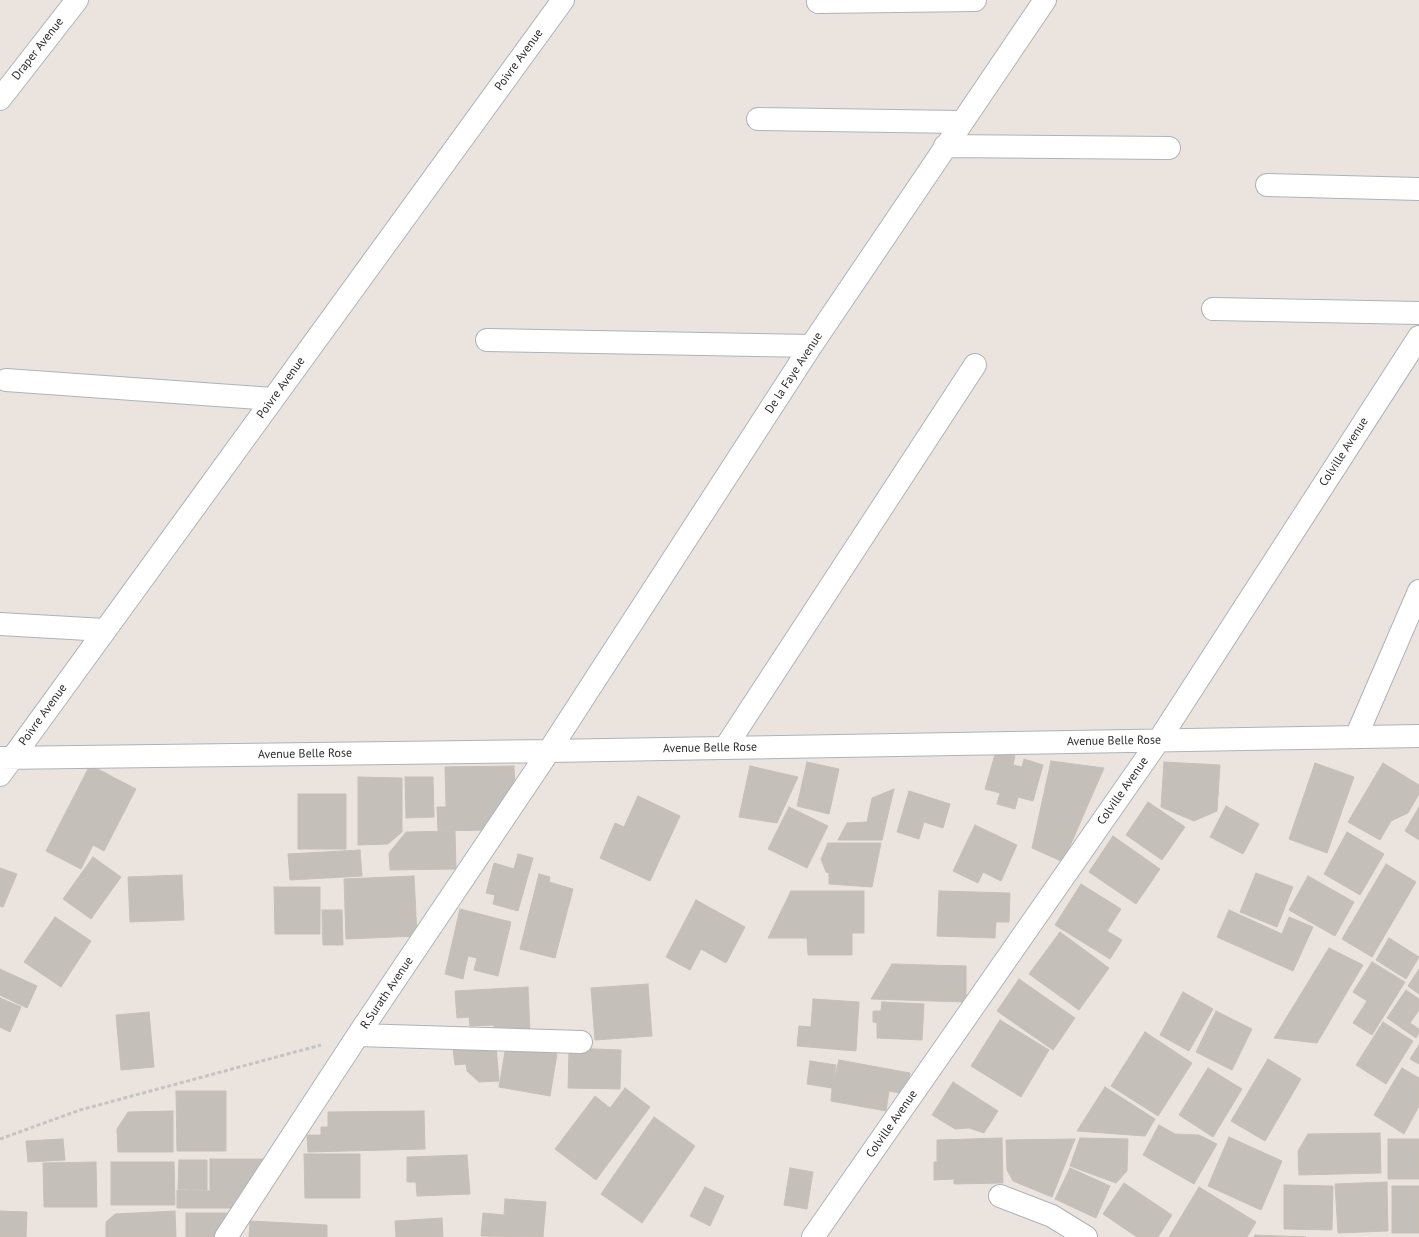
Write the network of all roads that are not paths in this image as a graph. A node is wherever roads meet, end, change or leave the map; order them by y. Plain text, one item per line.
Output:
1 (77, 0) edge
2 (562, 0) edge
3 (975, 0) edge
4 (1045, 0) edge
5 (818, 2) dead end
6 (0, 99) edge
7 (758, 119) dead end
8 (961, 122) junction
9 (945, 146) junction
10 (1169, 148) dead end
11 (1267, 185) dead end
12 (1419, 189) edge
13 (1213, 309) dead end
14 (1419, 313) edge
15 (1419, 337) edge
16 (487, 340) dead end
17 (811, 346) junction
18 (975, 366) dead end
19 (6, 380) dead end
20 (273, 399) junction
21 (1419, 591) edge
22 (0, 624) edge
23 (105, 630) junction
24 (1419, 736) edge
25 (1356, 737) junction
26 (1159, 740) junction
27 (724, 748) junction
28 (550, 751) junction
29 (4, 764) edge
30 (358, 1035) junction
31 (581, 1042) dead end
32 (1000, 1196) dead end
33 (226, 1237) edge
34 (814, 1237) edge
35 (1086, 1237) edge

1 - 6 street, Draper Avenue
2 - 20 street, Poivre Avenue
3 - 5 street
4 - 8 street, De la Faye Avenue
7 - 8 street
8 - 9 street, De la Faye Avenue
9 - 10 street
9 - 17 street, De la Faye Avenue
11 - 12 street
13 - 14 street
15 - 26 street, Colville Avenue
16 - 17 street
17 - 28 street, De la Faye Avenue
18 - 27 street
19 - 20 street
20 - 23 street, Poivre Avenue
21 - 25 street
22 - 23 street
23 - 29 street, Poivre Avenue
24 - 25 street, Avenue Belle Rose
25 - 26 street, Avenue Belle Rose
26 - 27 street, Avenue Belle Rose
26 - 34 street, Colville Avenue
27 - 28 street, Avenue Belle Rose
28 - 29 street, Avenue Belle Rose
28 - 30 street, R.Surath Avenue
30 - 31 street
30 - 33 street, R.Surath Avenue
32 - 35 street

